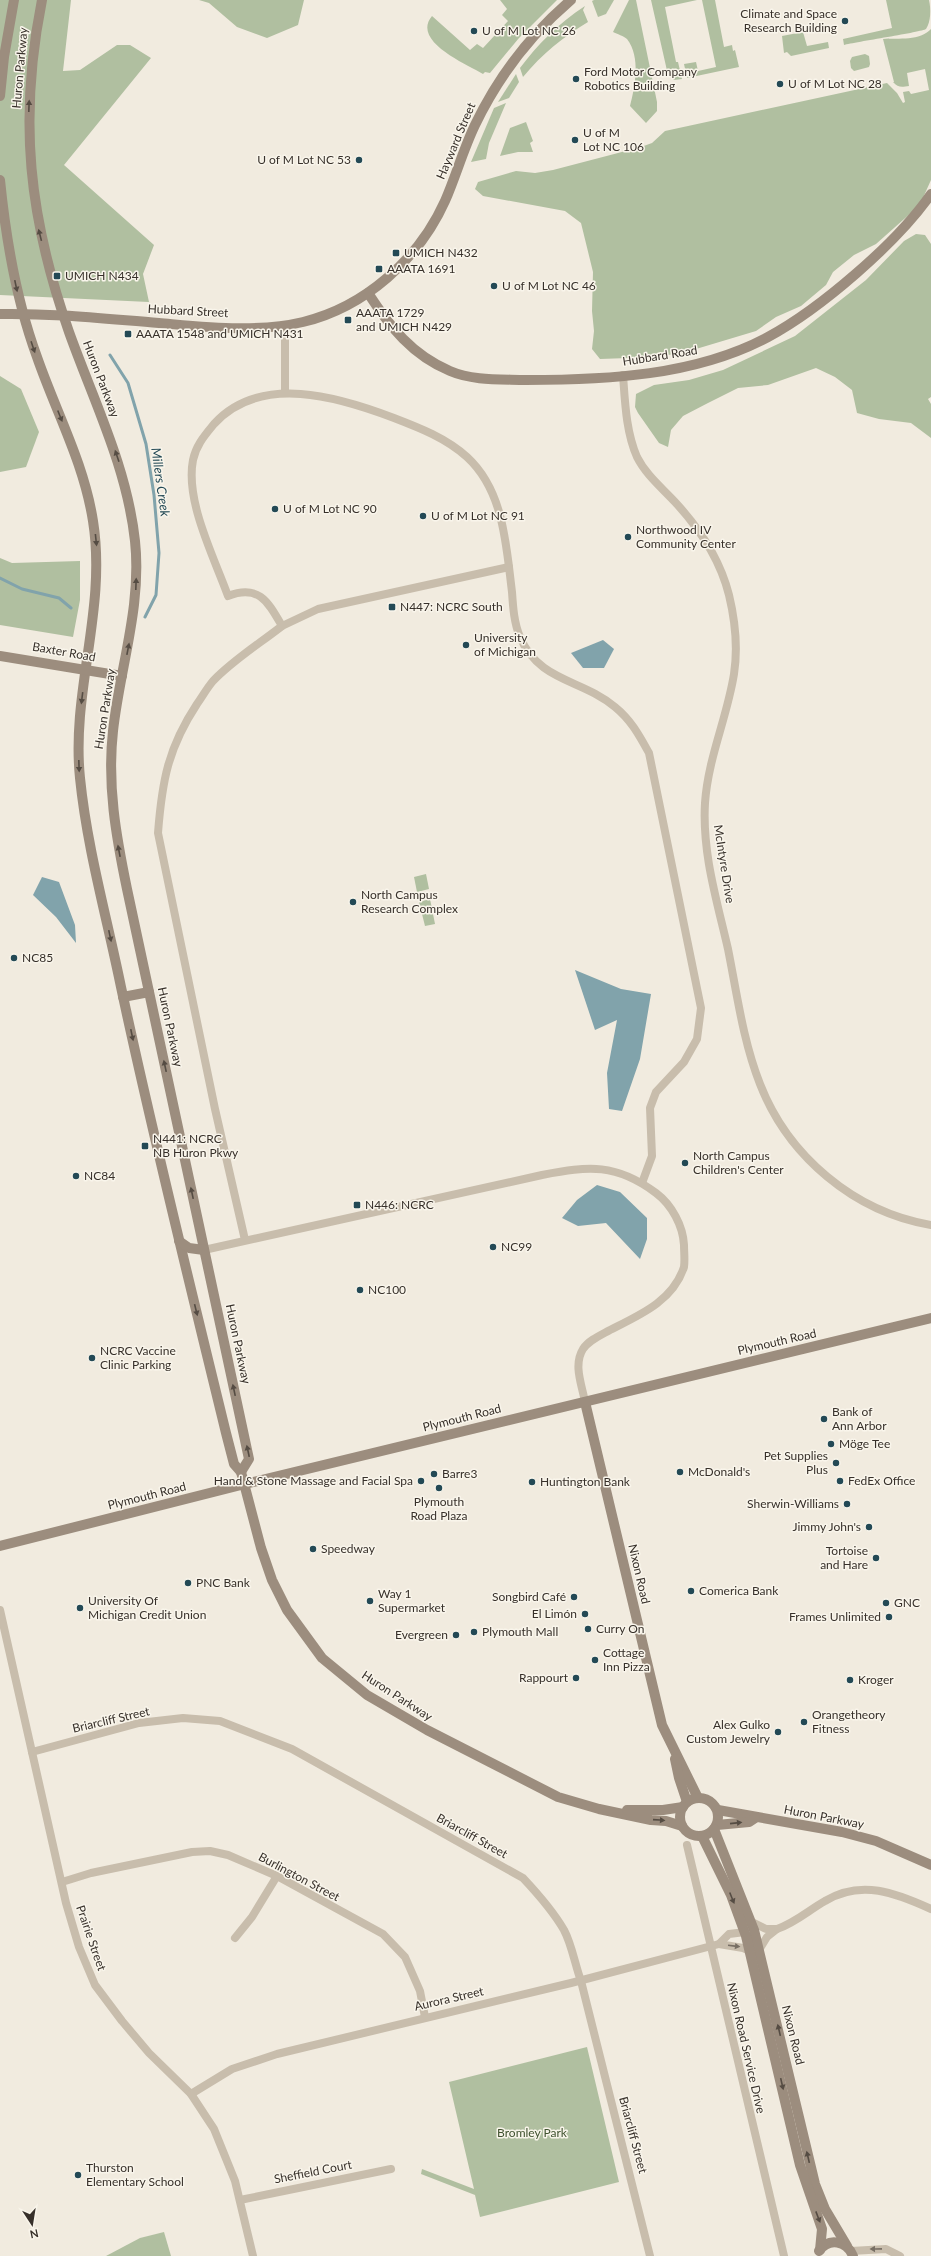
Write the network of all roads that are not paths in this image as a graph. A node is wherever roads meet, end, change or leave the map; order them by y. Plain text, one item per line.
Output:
1 (14, 0) edge
2 (42, 0) edge
3 (571, 0) edge
4 (0, 96) edge
5 (0, 180) edge
6 (929, 201) edge
7 (368, 293) junction
8 (0, 314) edge
9 (23, 314) junction
10 (64, 317) junction
11 (283, 325) junction
12 (622, 375) junction
13 (285, 394) junction
14 (509, 567) junction
15 (282, 626) junction
16 (0, 656) edge
17 (86, 669) junction
18 (122, 676) junction
19 (149, 992) junction
20 (124, 997) junction
21 (642, 1183) junction
22 (931, 1225) edge
23 (245, 1240) junction
24 (179, 1241) junction
25 (204, 1250) junction
26 (931, 1318) edge
27 (585, 1402) junction
28 (241, 1472) junction
29 (245, 1484) junction
30 (0, 1546) edge
31 (0, 1610) edge
32 (32, 1752) junction
33 (673, 1752) junction
34 (698, 1798) junction
35 (685, 1804) junction
36 (607, 1810) junction
37 (718, 1810) junction
38 (755, 1818) junction
39 (682, 1826) junction
40 (716, 1827) junction
41 (702, 1836) junction
42 (687, 1845) dead end
43 (931, 1865) edge
44 (277, 1876) junction
45 (62, 1882) junction
46 (931, 1909) edge
47 (752, 1922) junction
48 (777, 1929) junction
49 (745, 1932) junction
50 (235, 1938) dead end
51 (715, 1945) junction
52 (757, 1954) junction
53 (581, 1981) junction
54 (425, 2017) junction
55 (191, 2094) junction
56 (391, 2169) dead end
57 (240, 2200) junction
58 (850, 2251) edge
59 (818, 2253) edge
60 (253, 2256) edge
61 (650, 2256) edge
62 (784, 2256) edge
63 (900, 2256) edge

1 - 4 main road, Huron Parkway
10 -> 2 main road, Huron Parkway
3 - 7 main road, Hayward Street
5 -> 9 main road, Huron Parkway
6 - 12 main road, Hubbard Road
7 - 11 main road, Hubbard Street
7 - 12 main road, Hubbard Road
8 - 9 main road, Hubbard Street
9 - 10 main road, Hubbard Street
9 -> 17 main road, Huron Parkway
10 - 11 main road, Hubbard Street
18 -> 10 main road, Huron Parkway
11 - 13 street
12 - 22 street, McIntyre Drive
13 - 14 street
13 - 15 street
14 - 15 street
14 - 21 street
15 - 23 street
16 - 17 main road, Baxter Road
17 - 18 main road, Baxter Road
17 -> 20 main road, Huron Parkway
19 -> 18 main road, Huron Parkway
19 - 20 main road
25 -> 19 main road, Huron Parkway
20 -> 24 main road, Huron Parkway
21 - 23 street
21 - 27 street
23 - 25 street
24 - 25 main road
24 -> 28 main road, Huron Parkway
28 -> 25 main road, Huron Parkway
26 - 27 main road, Plymouth Road
27 - 29 main road, Plymouth Road
27 - 33 main road, Nixon Road
28 - 29 main road, Huron Parkway
29 - 30 main road, Plymouth Road
29 - 36 main road, Huron Parkway
31 - 32 street, Prairie Street
32 - 45 street, Prairie Street
32 - 53 street, Briarcliff Street
33 - 34 main road, Nixon Road
33 - 35 main road, Nixon Road
34 - 35 main road
34 - 37 main road
35 - 36 main road, Huron Parkway
35 - 39 main road
36 -> 39 main road, Huron Parkway
37 - 38 main road, Huron Parkway
37 - 40 main road
40 -> 38 main road, Huron Parkway
38 - 43 main road, Huron Parkway
39 - 41 main road
40 - 41 main road
40 - 47 main road, Nixon Road
41 -> 49 main road, Nixon Road
42 - 51 street, Nixon Road Service Drive
44 - 45 street, Burlington Street
44 - 50 street
44 - 54 street, Burlington Street
45 - 55 street, Prairie Street
46 - 48 street
47 - 48 street
47 - 52 main road, Nixon Road
48 - 52 street
49 - 51 street, Aurora Street
49 - 52 main road, Nixon Road
49 - 52 main road
51 -> 52 street, Aurora Street
51 - 53 street, Aurora Street
51 - 62 street, Nixon Road Service Drive
58 -> 52 main road, Nixon Road
52 -> 59 main road, Nixon Road
53 - 54 street, Aurora Street
53 - 61 street, Briarcliff Street
54 - 55 street, Aurora Street
55 - 57 street, Prairie Street
56 - 57 street, Sheffield Court
57 - 60 street, Prairie Street
58 - 59 main road
63 -> 58 street

